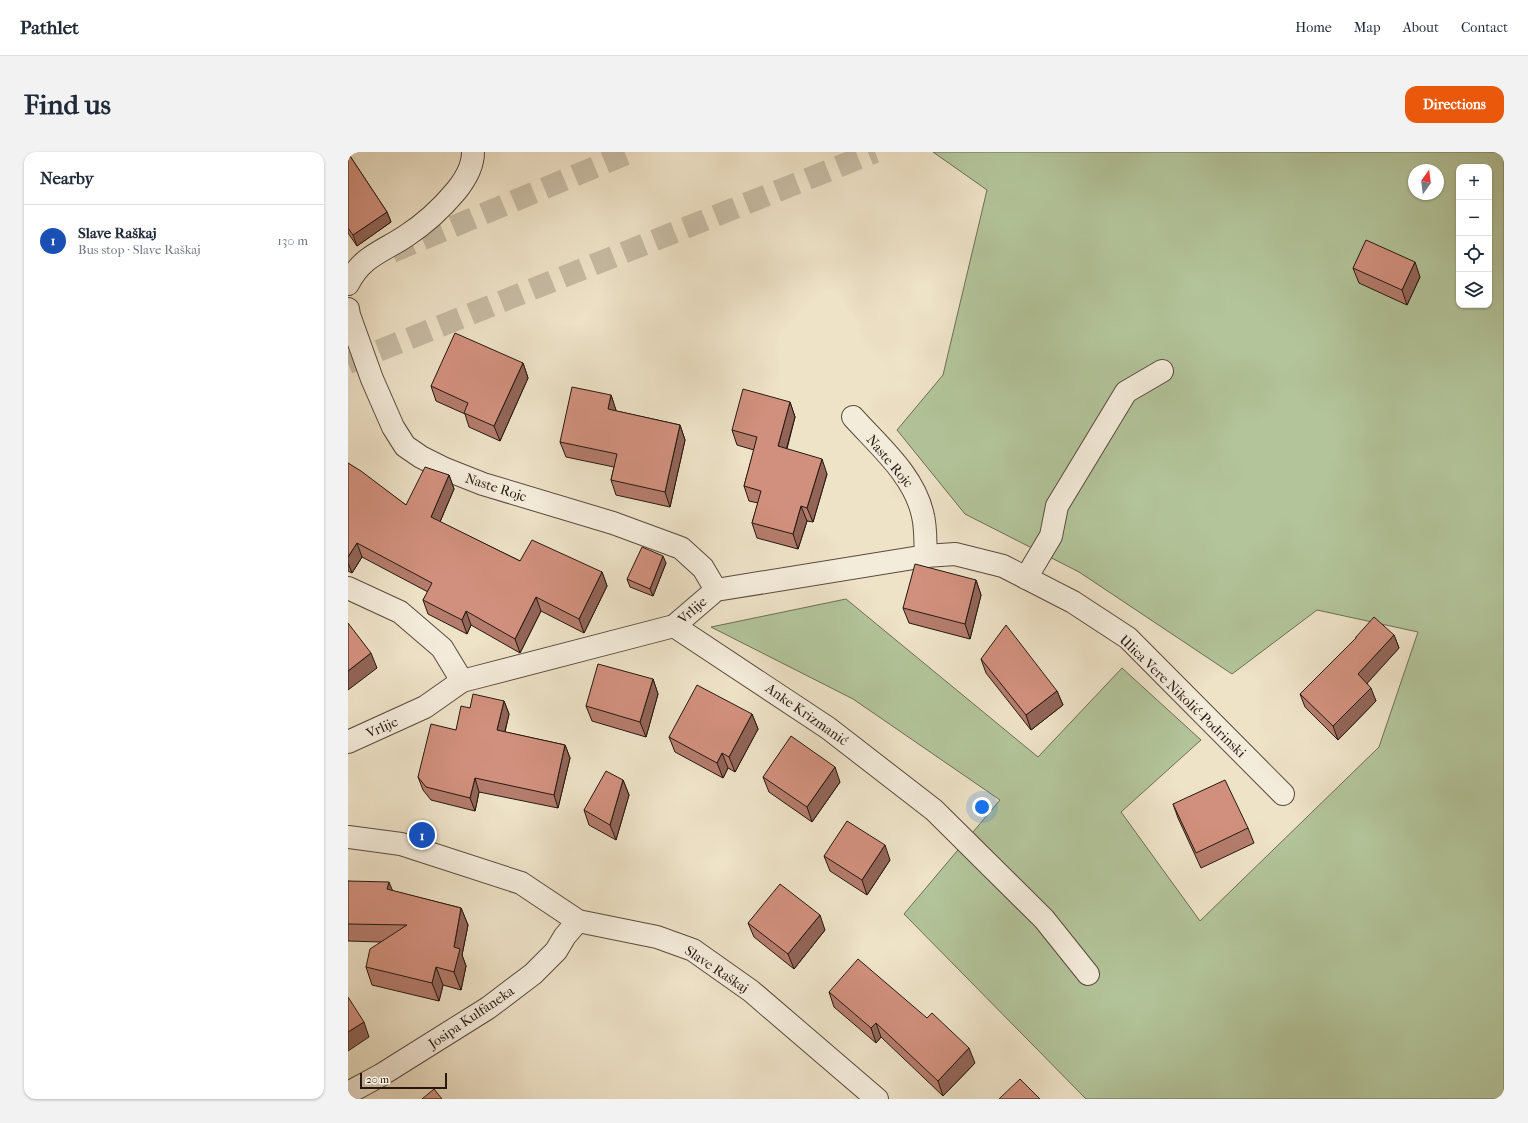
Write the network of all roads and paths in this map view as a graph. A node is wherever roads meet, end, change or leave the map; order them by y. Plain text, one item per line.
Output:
1 (473, 152) edge
2 (348, 284) edge
3 (348, 309) edge
4 (1162, 371) dead end
5 (853, 417) dead end
6 (926, 556) junction
7 (1026, 578) junction
8 (348, 588) edge
9 (716, 590) junction
10 (674, 626) junction
11 (462, 681) junction
12 (348, 742) edge
13 (1283, 794) dead end
14 (348, 836) edge
15 (578, 921) junction
16 (1088, 974) dead end
17 (348, 1093) edge
18 (877, 1099) edge

1 - 2 street
3 - 9 street, Naste Rojc
4 - 7 street
5 - 6 street, Naste Rojc
6 - 7 street, Vrlije
6 - 9 street, Vrlije
7 - 13 street, Ulica Vere Nikolić-Podrinski
8 - 11 street
9 - 10 street, Vrlije
10 - 11 street, Vrlije
10 - 16 street, Anke Krizmanić
11 - 12 street, Vrlije
14 - 15 street, Slave Raškaj
15 - 17 street, Josipa Kulfaneka
15 - 18 street, Slave Raškaj

